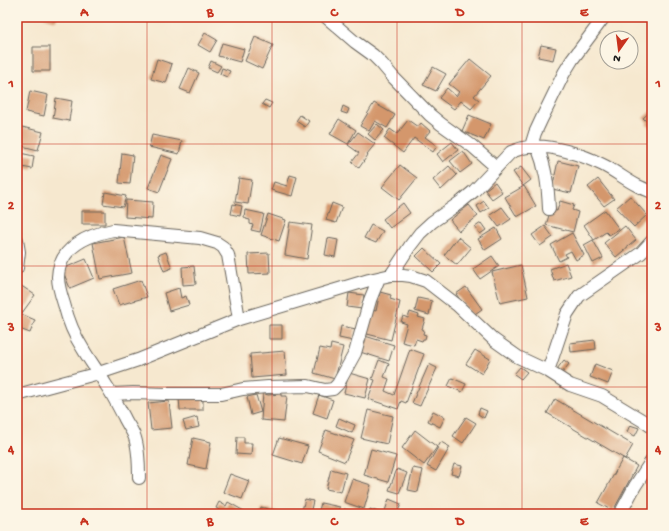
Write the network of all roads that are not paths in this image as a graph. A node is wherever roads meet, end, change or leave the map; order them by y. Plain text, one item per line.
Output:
1 (326, 17) edge
2 (604, 17) edge
3 (534, 146) junction
4 (496, 167) junction
5 (652, 192) edge
6 (549, 209) dead end
7 (17, 240) edge
8 (652, 242) edge
9 (17, 268) edge
10 (391, 275) junction
11 (379, 278) junction
12 (239, 319) junction
13 (548, 371) junction
14 (99, 373) junction
15 (112, 394) junction
16 (17, 395) edge
17 (652, 427) edge
18 (652, 460) edge
19 (139, 478) dead end
20 (620, 514) edge

1 - 4 street
2 - 3 street
3 - 4 street
3 - 5 street
3 - 6 street
4 - 10 street
7 - 9 street
8 - 13 street
10 - 11 street
10 - 13 street
11 - 12 street
11 - 15 street
12 - 14 street
12 - 14 street
13 - 17 street
14 - 15 street
14 - 16 street
15 - 19 street
18 - 20 street

